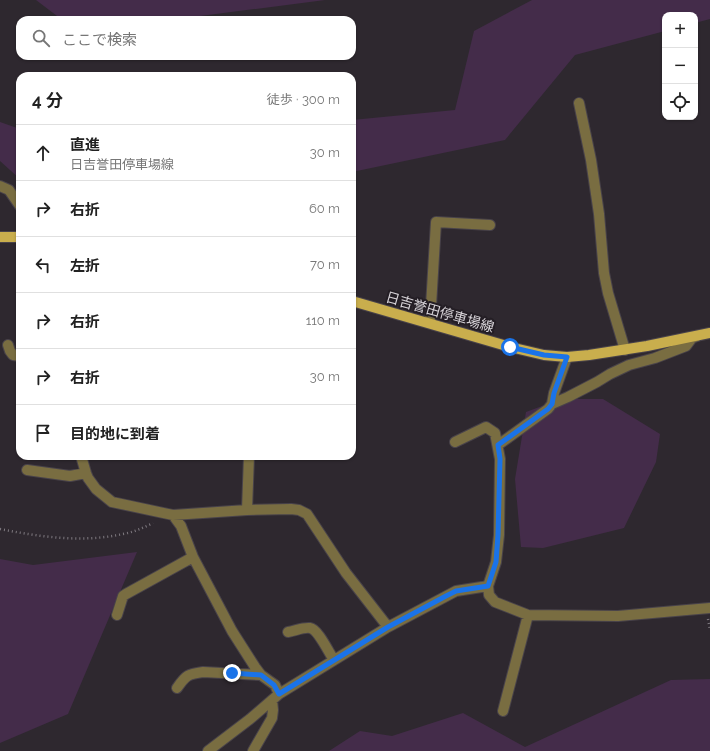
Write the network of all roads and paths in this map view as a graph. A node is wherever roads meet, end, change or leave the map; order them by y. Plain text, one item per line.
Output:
1 (579, 103) dead end
2 (0, 186) edge
3 (16, 200) edge
4 (490, 225) dead end
5 (0, 237) edge
6 (16, 237) edge
7 (356, 302) edge
8 (430, 323) junction
9 (710, 333) edge
10 (697, 336) junction
11 (8, 346) dead end
12 (625, 350) junction
13 (16, 355) edge
14 (567, 357) junction
15 (552, 404) junction
16 (456, 442) dead end
17 (498, 445) junction
18 (82, 460) edge
19 (249, 460) edge
20 (28, 470) dead end
21 (86, 473) junction
22 (247, 510) junction
23 (173, 515) junction
24 (0, 529) edge
25 (193, 558) junction
26 (488, 586) junction
27 (710, 608) edge
28 (118, 615) dead end
29 (528, 615) junction
30 (388, 627) junction
31 (288, 632) dead end
32 (334, 660) junction
33 (261, 675) junction
34 (177, 688) dead end
35 (276, 697) junction
36 (503, 711) dead end
37 (208, 751) edge
38 (253, 751) edge

1 - 12 street
2 - 3 street
4 - 8 street
5 - 6 main road
7 - 8 main road, 日吉誉田停車場線
8 - 14 main road, 日吉誉田停車場線
9 - 10 main road, 日吉誉田停車場線
10 - 12 main road, 日吉誉田停車場線
10 - 15 street
11 - 13 street
12 - 14 main road, 日吉誉田停車場線
14 - 15 street
15 - 17 street
16 - 17 street
17 - 26 street
18 - 21 street
19 - 22 street
20 - 21 street
21 - 23 street
22 - 23 street
22 - 30 street
23 - 24 path
23 - 25 street
25 - 28 street
25 - 33 street
26 - 29 street
26 - 30 street
27 - 29 street
29 - 36 street
30 - 32 street
31 - 32 street
32 - 35 street
33 - 34 street
33 - 35 street
35 - 37 street
35 - 38 street

